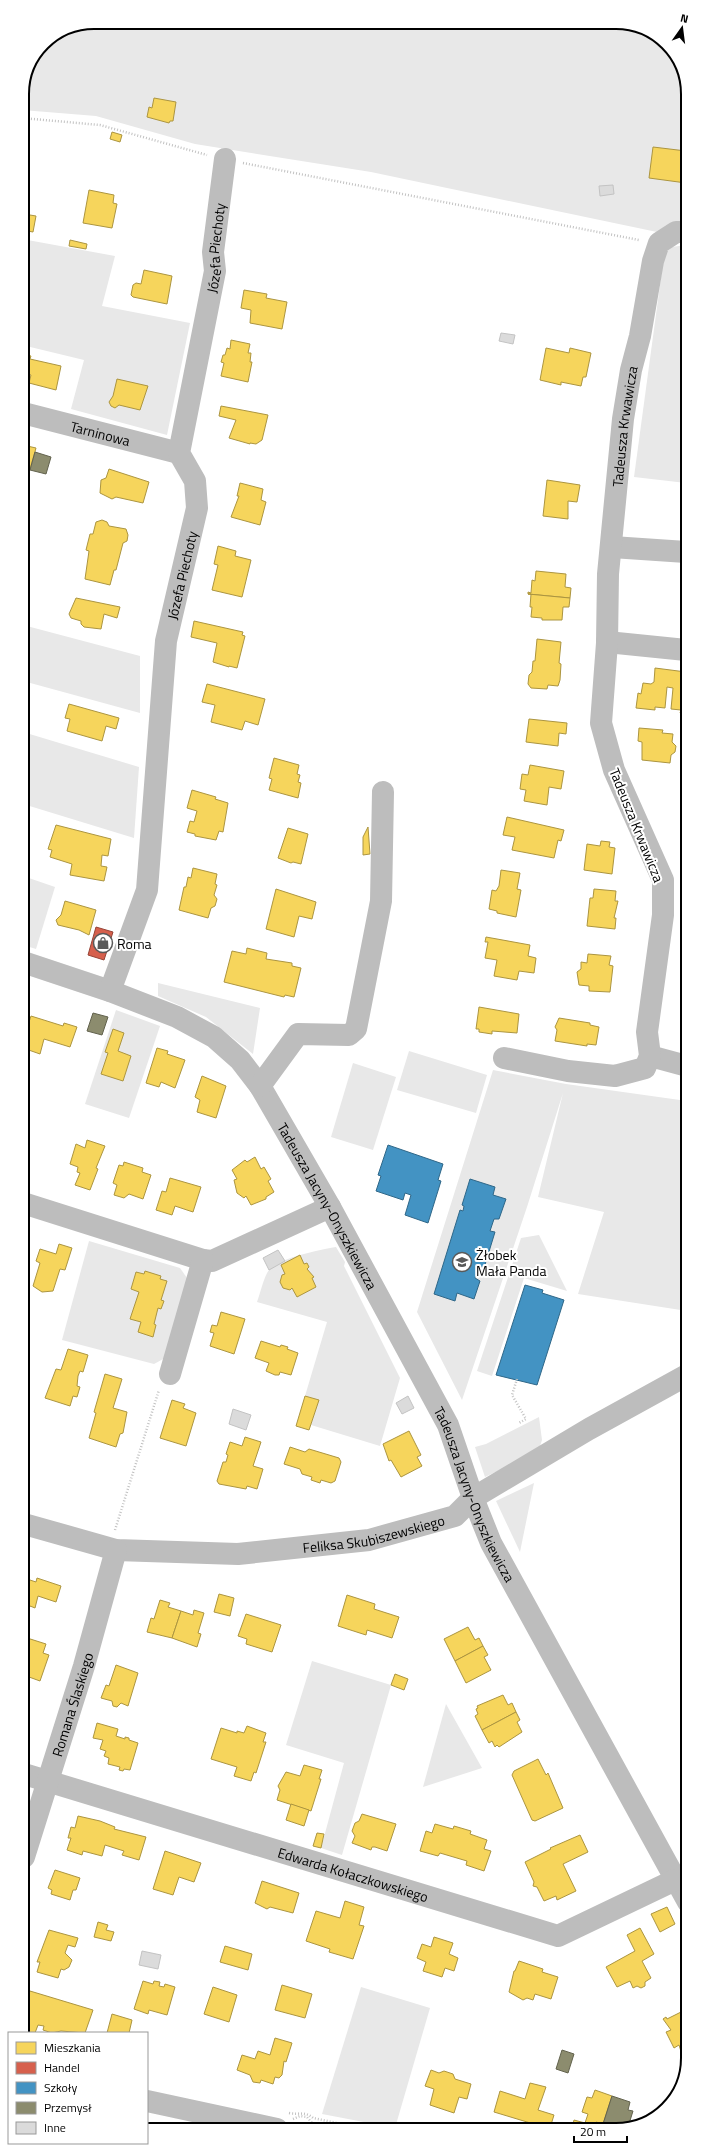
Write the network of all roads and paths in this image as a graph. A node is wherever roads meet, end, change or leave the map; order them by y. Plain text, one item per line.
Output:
1 (29, 119) edge
2 (225, 159) junction
3 (681, 232) edge
4 (659, 244) junction
5 (29, 415) edge
6 (179, 453) junction
7 (612, 547) junction
8 (681, 552) edge
9 (607, 642) junction
10 (681, 649) edge
11 (382, 792) dead end
12 (29, 964) edge
13 (110, 991) junction
14 (650, 1056) junction
15 (504, 1058) dead end
16 (681, 1064) edge
17 (260, 1086) junction
18 (29, 1205) edge
19 (330, 1207) junction
20 (203, 1260) junction
21 (170, 1374) joint
22 (681, 1378) edge
23 (517, 1379) dead end
24 (519, 1423) dead end
25 (473, 1498) junction
26 (29, 1525) edge
27 (116, 1550) junction
28 (29, 1776) edge
29 (47, 1781) junction
30 (29, 1840) edge
31 (675, 1880) junction
32 (681, 1890) edge
33 (148, 2101) edge
34 (249, 2123) edge

1 - 2 path
2 - 4 path
2 - 6 street, Józefa Piechoty
3 - 4 street
4 - 7 street, Tadeusza Krwawicza
5 - 6 street, Tarninowa
6 - 13 street, Józefa Piechoty
7 - 8 street
7 - 9 street, Tadeusza Krwawicza
9 - 10 street
9 - 14 street, Tadeusza Krwawicza
11 - 17 street
12 - 13 street, Tadeusza Jacyny-Onyszkiewicza
13 - 17 street, Tadeusza Jacyny-Onyszkiewicza
14 - 15 street
14 - 16 street
17 - 19 street, Tadeusza Jacyny-Onyszkiewicza
18 - 20 street
19 - 20 street
19 - 25 street, Tadeusza Jacyny-Onyszkiewicza
20 - 21 street
21 - 27 path
22 - 25 street, Feliksa Skubiszewskiego
23 - 24 path
25 - 27 street, Feliksa Skubiszewskiego
25 - 31 street, Tadeusza Jacyny-Onyszkiewicza
26 - 27 street, Feliksa Skubiszewskiego
27 - 29 street, Romana Ślaskiego
28 - 29 street, Edwarda Kołaczkowskiego
29 - 30 street, Romana Ślaskiego
29 - 31 street, Edwarda Kołaczkowskiego
31 - 32 street, Tadeusza Jacyny-Onyszkiewicza
33 - 34 street

